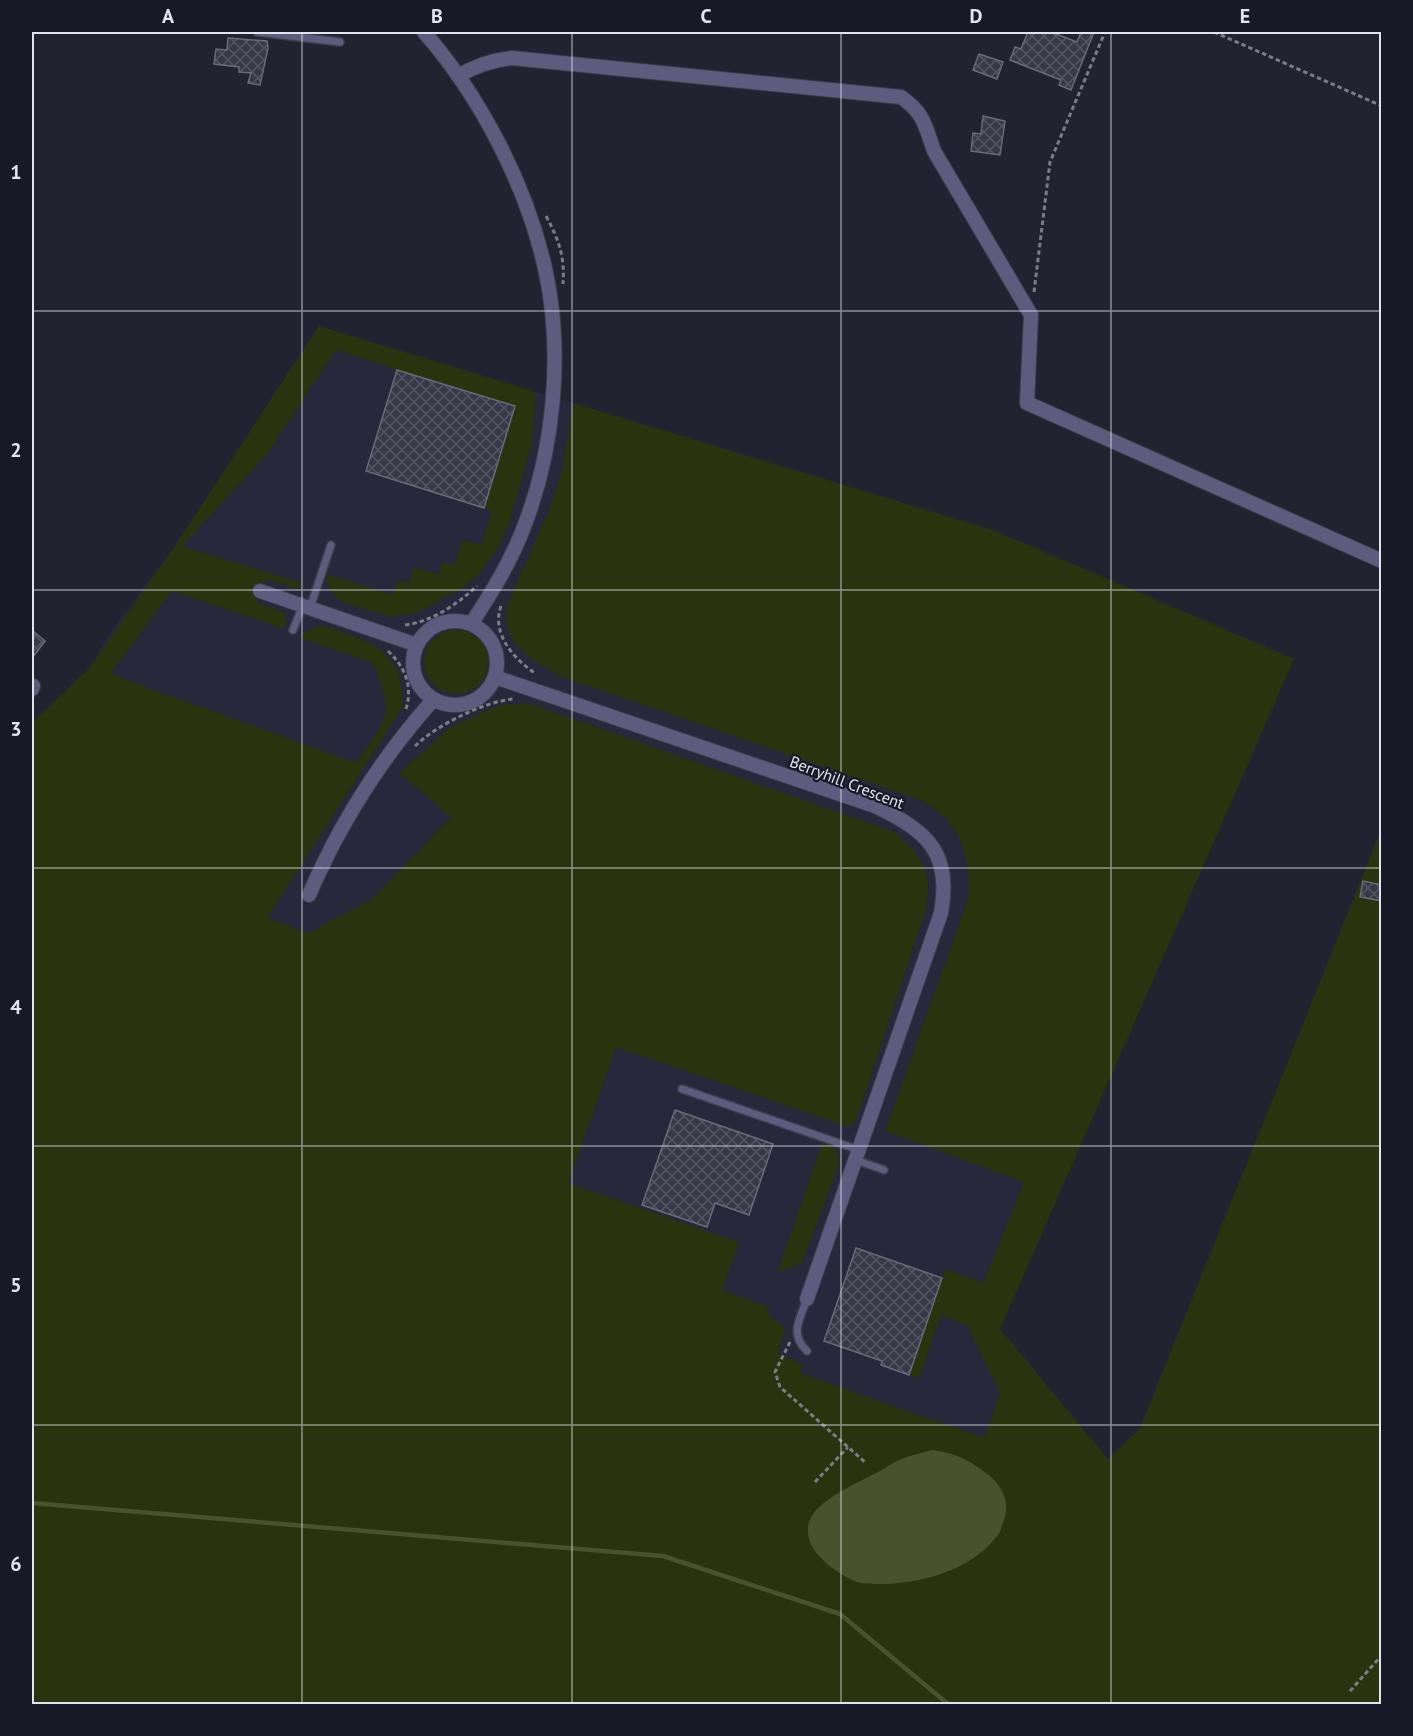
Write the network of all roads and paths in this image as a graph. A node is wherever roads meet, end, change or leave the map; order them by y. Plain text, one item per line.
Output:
1 (257, 32) edge
2 (424, 32) edge
3 (1105, 32) edge
4 (1214, 32) edge
5 (340, 42) dead end
6 (458, 76) junction
7 (1382, 106) edge
8 (543, 211) dead end
9 (563, 288) dead end
10 (1034, 291) dead end
11 (331, 545) dead end
12 (1382, 561) edge
13 (478, 585) dead end
14 (260, 591) dead end
15 (502, 602) dead end
16 (306, 606) junction
17 (471, 624) junction
18 (404, 625) dead end
19 (293, 630) dead end
20 (417, 645) junction
21 (382, 647) dead end
22 (495, 677) junction
23 (540, 677) dead end
24 (434, 699) junction
25 (523, 699) dead end
26 (404, 713) dead end
27 (410, 751) dead end
28 (309, 895) dead end
29 (682, 1089) dead end
30 (858, 1155) junction
31 (884, 1170) dead end
32 (807, 1299) joint
33 (797, 1328) junction
34 (807, 1351) dead end
35 (848, 1447) junction
36 (866, 1463) dead end
37 (815, 1482) dead end
38 (1382, 1655) edge
39 (1350, 1691) dead end

1 - 5 lane
2 - 6 street
3 - 10 path
4 - 7 path
6 - 12 street
6 - 17 street
8 - 9 path
11 - 16 lane
13 - 18 path
14 - 16 street
15 - 23 path
16 - 19 lane
16 - 20 street
17 - 20 street
17 - 22 street
20 - 24 street
21 - 26 path
22 - 24 street
22 - 30 street, Berryhill Crescent
24 - 28 street
25 - 27 path
29 - 30 lane
30 - 31 lane
30 - 32 street, Berryhill Crescent
32 - 33 lane
33 - 34 lane
33 - 35 path
35 - 36 path
35 - 37 path
38 - 39 path

